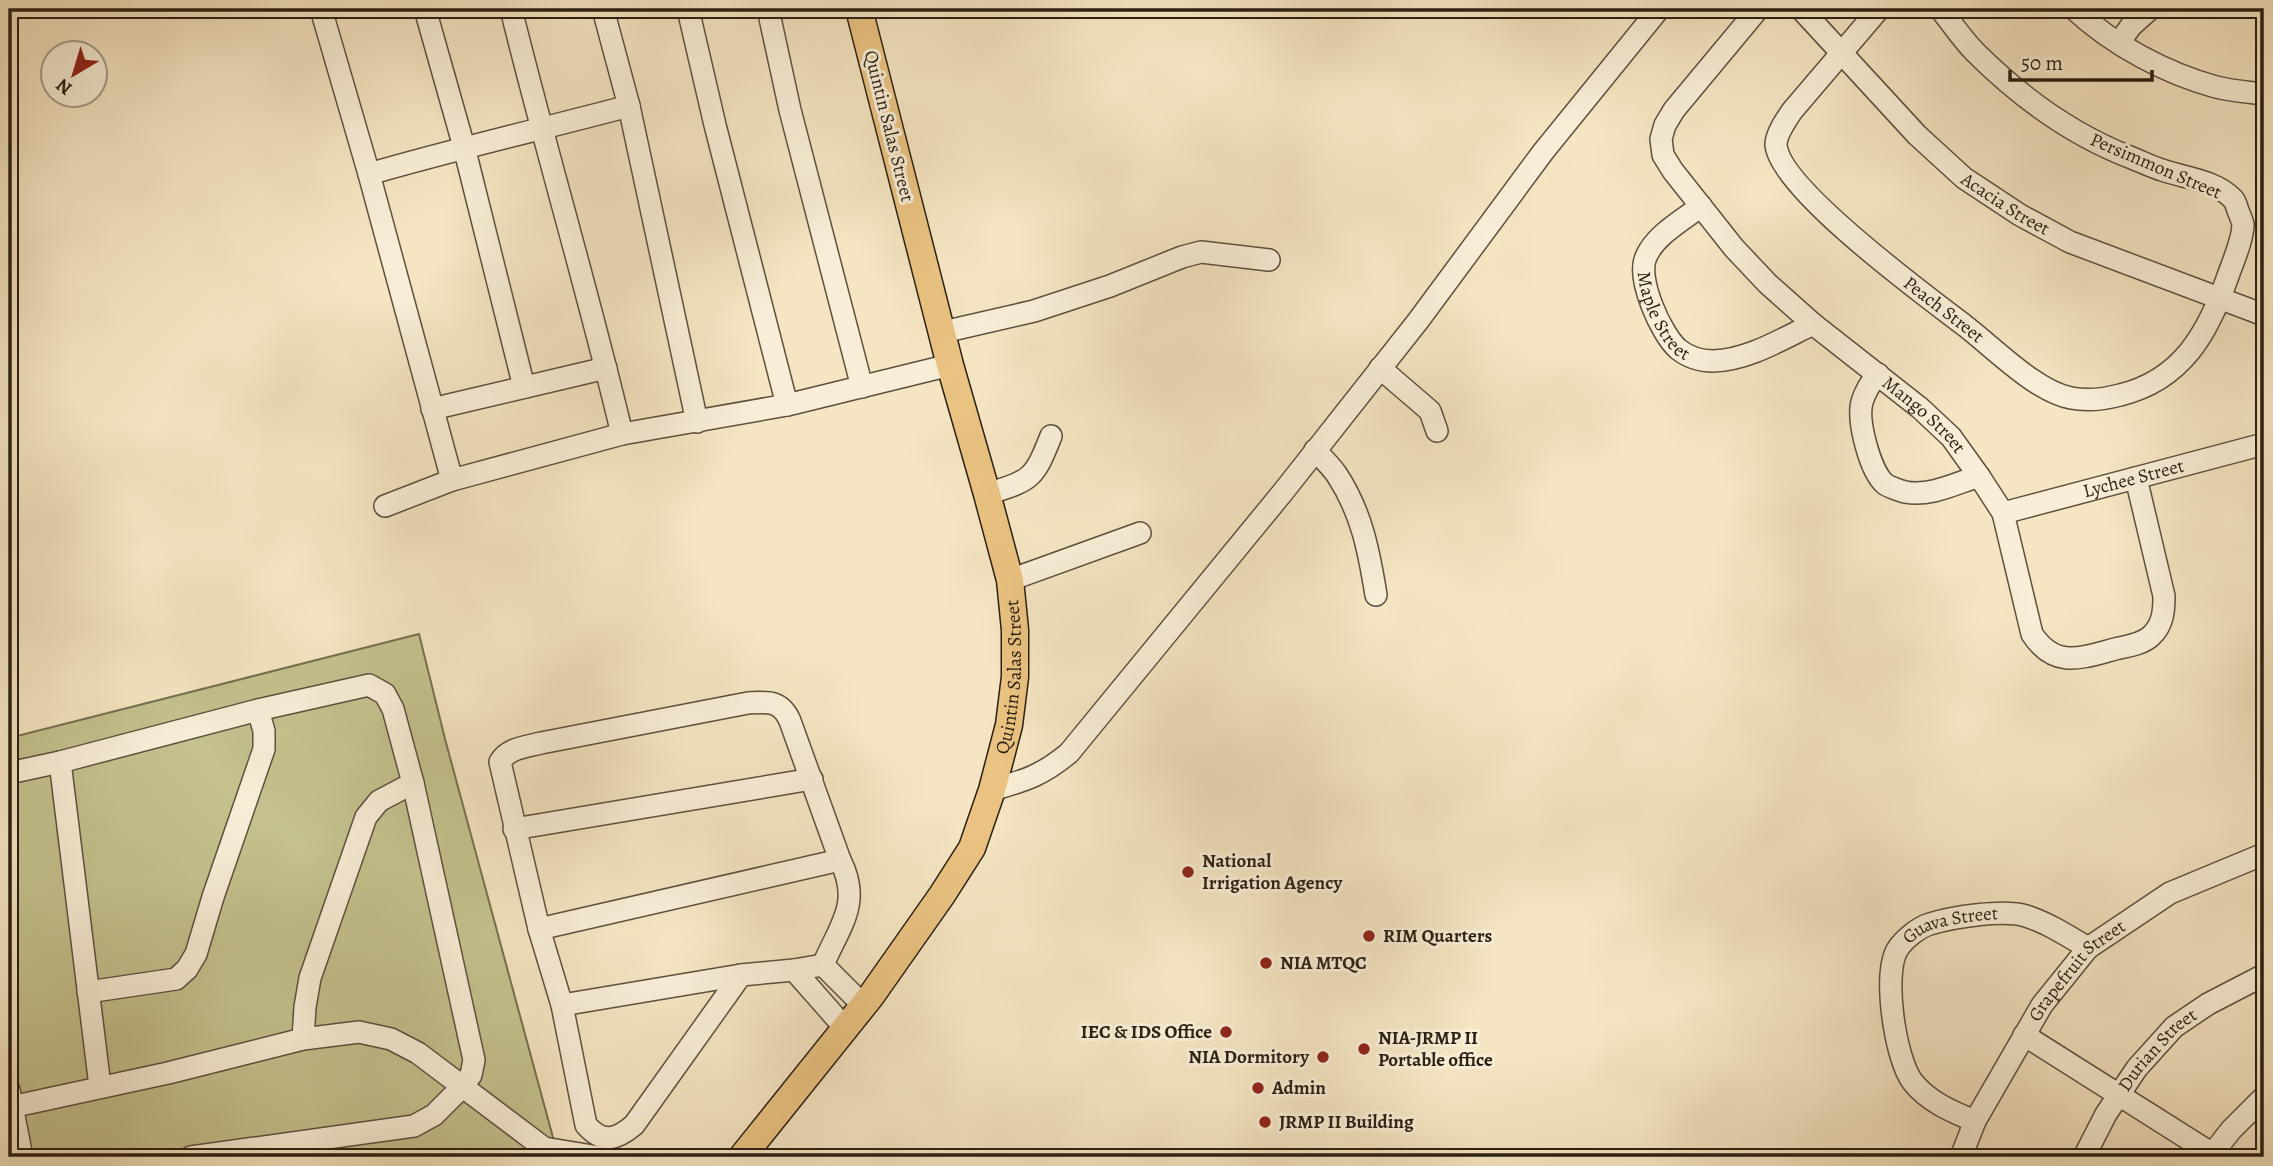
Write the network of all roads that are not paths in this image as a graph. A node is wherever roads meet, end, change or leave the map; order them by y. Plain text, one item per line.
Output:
1 (321, 9) edge
2 (425, 9) edge
3 (511, 9) edge
4 (603, 9) edge
5 (688, 9) edge
6 (768, 9) edge
7 (859, 9) edge
8 (1659, 9) edge
9 (1758, 9) edge
10 (1801, 9) edge
11 (1880, 9) edge
12 (1941, 9) edge
13 (2074, 9) edge
14 (2150, 9) edge
15 (2119, 43) junction
16 (1841, 52) junction
17 (2264, 94) edge
18 (629, 106) junction
19 (541, 130) junction
20 (464, 147) junction
21 (369, 174) junction
22 (1701, 206) junction
23 (1269, 260) dead end
24 (2220, 297) junction
25 (2264, 315) edge
26 (1812, 324) junction
27 (943, 332) junction
28 (950, 365) junction
29 (606, 368) junction
30 (1380, 368) junction
31 (1878, 374) junction
32 (524, 387) junction
33 (862, 387) junction
34 (787, 405) junction
35 (432, 409) junction
36 (697, 422) junction
37 (1437, 430) dead end
38 (622, 434) junction
39 (1051, 436) dead end
40 (2264, 444) edge
41 (1315, 450) junction
42 (1979, 476) junction
43 (2136, 478) junction
44 (452, 480) junction
45 (988, 494) junction
46 (385, 506) dead end
47 (2003, 513) junction
48 (1140, 533) dead end
49 (1010, 580) junction
50 (1376, 595) dead end
51 (258, 710) junction
52 (60, 762) junction
53 (9, 773) edge
54 (812, 779) junction
55 (412, 783) junction
56 (992, 790) junction
57 (514, 829) junction
58 (2264, 854) edge
59 (840, 860) junction
60 (540, 929) junction
61 (2088, 948) junction
62 (823, 965) junction
63 (794, 970) junction
64 (741, 975) junction
65 (2264, 975) edge
66 (88, 992) junction
67 (562, 1005) junction
68 (863, 1005) junction
69 (845, 1028) junction
70 (2024, 1035) junction
71 (303, 1039) junction
72 (100, 1086) junction
73 (462, 1087) junction
74 (2119, 1094) junction
75 (2264, 1097) edge
76 (10, 1098) edge
77 (1975, 1121) junction
78 (2213, 1156) edge
79 (22, 1157) edge
80 (191, 1157) edge
81 (600, 1157) edge
82 (742, 1157) edge
83 (1961, 1157) edge
84 (2084, 1157) edge

1 - 21 street
2 - 20 street
3 - 19 street
4 - 18 street
5 - 34 street
6 - 33 street
7 - 27 main road, Quintin Salas Street
8 - 30 street
9 - 22 street, Mango Street
10 - 16 street, Acacia Street
11 - 16 street
12 - 24 street, Persimmon Street
13 - 15 street
14 - 15 street
15 - 17 street
16 - 24 street, Acacia Street
16 - 24 street, Peach Street
18 - 19 street
18 - 36 street
19 - 20 street
19 - 29 street
20 - 21 street
20 - 32 street
21 - 35 street
22 - 26 street, Mango Street
22 - 26 street, Maple Street
23 - 27 street
24 - 25 street, Acacia Street
26 - 31 street, Mango Street
27 - 28 main road, Quintin Salas Street
28 - 33 street
28 - 45 main road, Quintin Salas Street
29 - 32 street
29 - 38 street
30 - 37 street
30 - 41 street
31 - 42 street, Mango Street
31 - 42 street
32 - 35 street
33 - 34 street
34 - 36 street
35 - 44 street
36 - 38 street
38 - 44 street
39 - 45 street
40 - 43 street, Lychee Street
41 - 50 street
41 - 56 street
42 - 47 street, Mango Street
43 - 47 street, Lychee Street
43 - 47 street, Mango Street
44 - 46 street
45 - 49 main road, Quintin Salas Street
48 - 49 street
49 - 56 main road, Quintin Salas Street
51 - 52 street
51 - 55 street
51 - 66 street
52 - 53 street
52 - 66 street
54 - 57 street
54 - 57 street
54 - 59 street
55 - 71 street
55 - 73 street
56 - 68 main road, Quintin Salas Street
57 - 60 street
58 - 61 street, Grapefruit Street
59 - 60 street
59 - 62 street
60 - 67 street
61 - 70 street, Grapefruit Street
61 - 77 street, Guava Street
62 - 63 street
62 - 68 street
63 - 64 street
63 - 69 street
64 - 67 street
64 - 67 street
65 - 74 street, Durian Street
66 - 72 street
68 - 69 main road, Quintin Salas Street
69 - 82 main road, Quintin Salas Street
70 - 74 street
70 - 77 street, Grapefruit Street
71 - 72 street
71 - 73 street
72 - 76 street
73 - 80 street
73 - 81 street
74 - 78 street
74 - 84 street, Durian Street
75 - 78 street
76 - 79 street
77 - 83 street, Grapefruit Street

